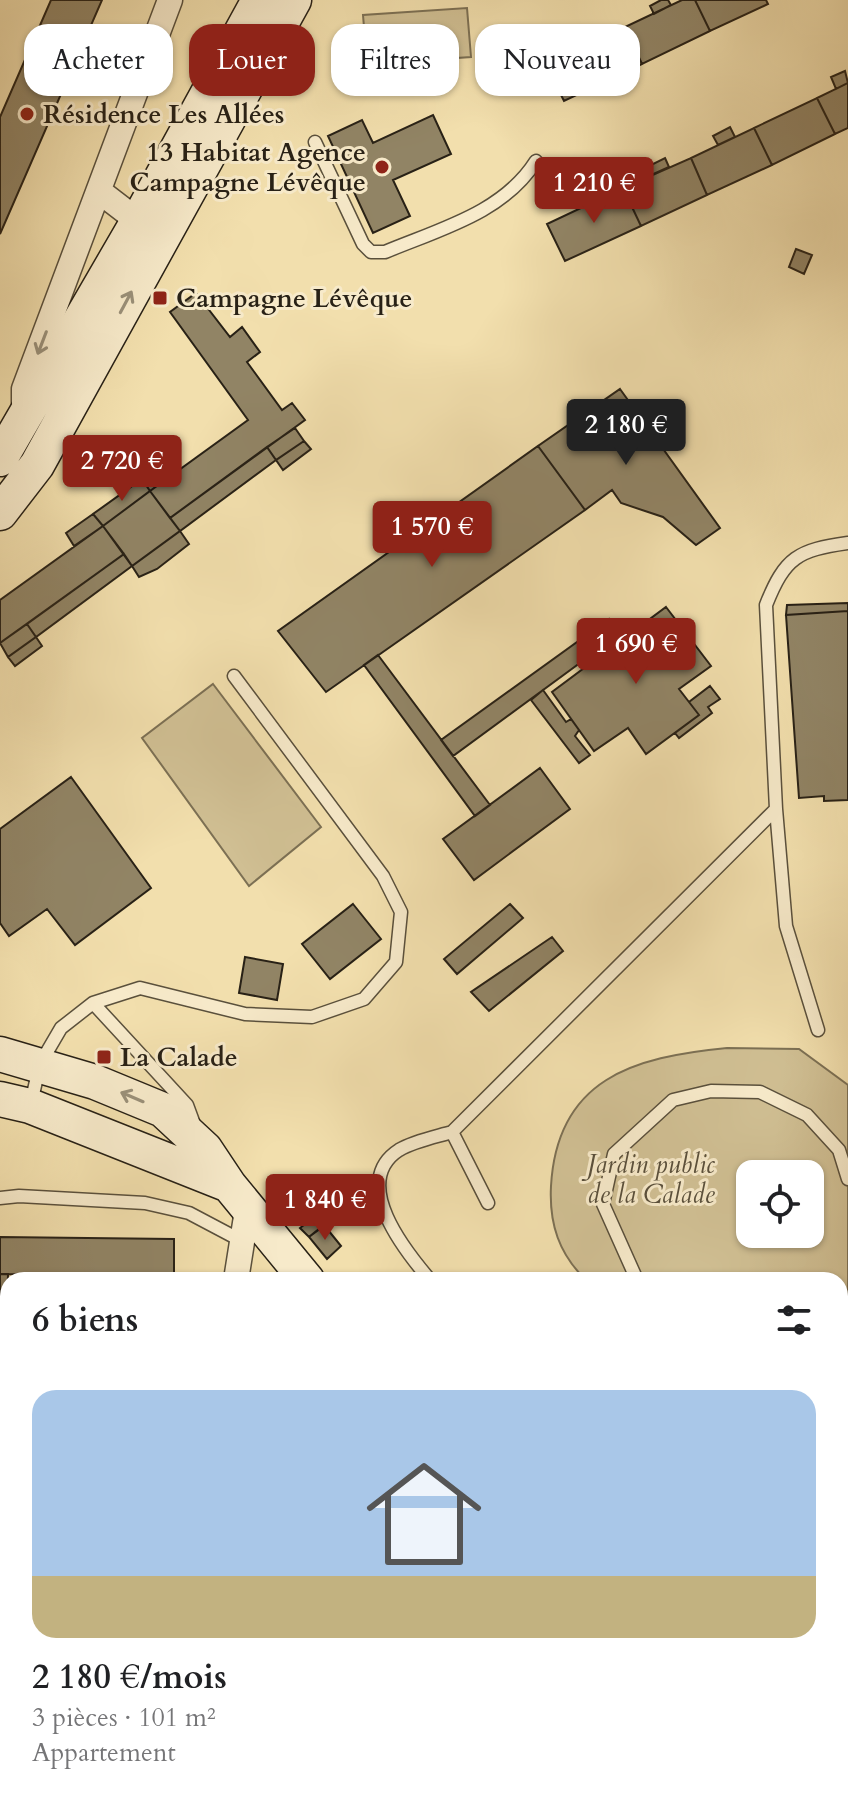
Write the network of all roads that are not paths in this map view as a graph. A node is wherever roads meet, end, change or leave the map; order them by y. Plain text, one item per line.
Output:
1 (170, 0) edge
2 (259, 0) edge
3 (267, 0) edge
4 (294, 0) edge
5 (236, 104) junction
6 (217, 141) junction
7 (315, 142) dead end
8 (536, 161) dead end
9 (99, 191) junction
10 (138, 221) junction
11 (88, 309) junction
12 (23, 422) junction
13 (59, 426) junction
14 (0, 459) edge
15 (0, 513) edge
16 (848, 543) edge
17 (234, 676) dead end
18 (776, 809) junction
19 (93, 1003) junction
20 (818, 1030) dead end
21 (0, 1054) edge
22 (40, 1064) junction
23 (15, 1103) edge
24 (452, 1132) junction
25 (205, 1149) junction
26 (848, 1179) edge
27 (238, 1194) junction
28 (0, 1198) edge
29 (488, 1203) dead end
30 (242, 1241) junction
31 (237, 1272) edge
32 (301, 1272) edge
33 (423, 1272) edge
34 (633, 1272) edge

1 - 9 street
2 - 10 street
3 - 5 street
4 - 5 street
5 - 6 street
6 - 10 street
13 -> 6 street
7 - 8 lane
9 - 10 street
9 -> 12 street
10 - 11 street
11 - 12 street
11 - 13 street
12 - 14 street
13 - 15 street
16 - 18 lane
17 - 19 lane
18 - 20 lane
18 - 24 lane
19 - 22 lane
19 - 25 lane
21 - 22 street
22 - 23 lane
25 -> 22 street
23 - 27 street
24 - 29 lane
24 - 33 lane
25 - 27 street
26 - 34 lane
27 - 30 street
27 - 32 street
28 - 30 lane
30 - 31 street

